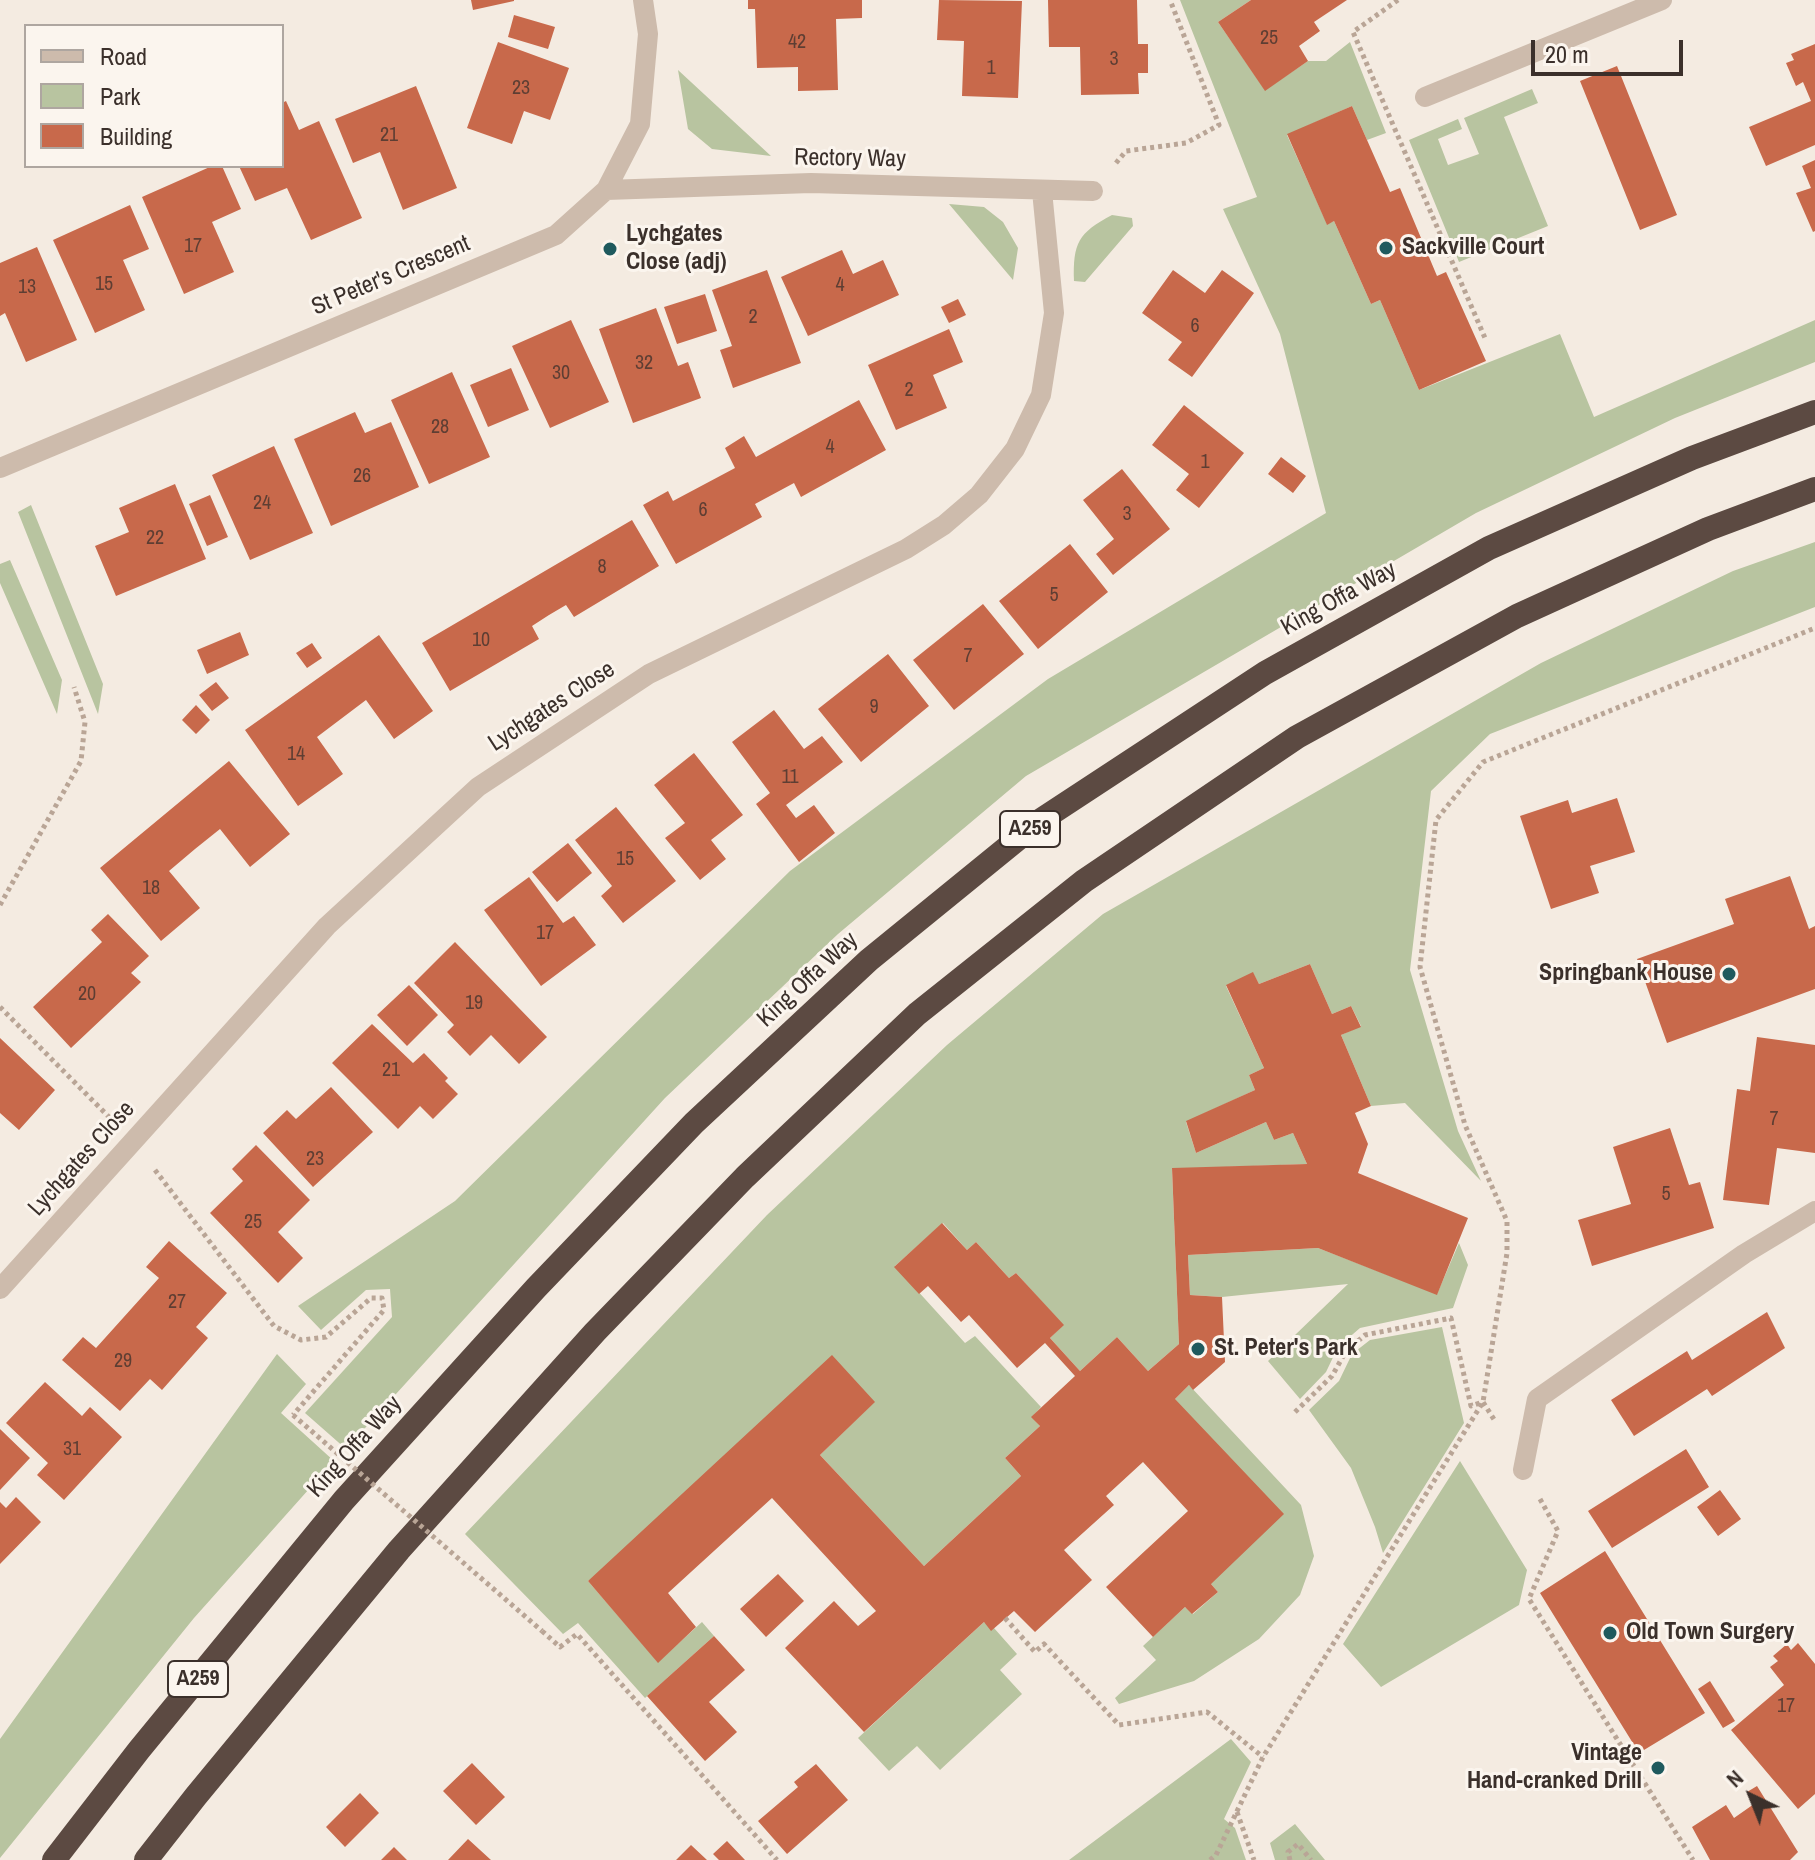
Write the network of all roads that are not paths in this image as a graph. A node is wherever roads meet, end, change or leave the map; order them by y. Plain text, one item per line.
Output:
1 (643, 0) edge
2 (1662, 0) edge
3 (1425, 97) dead end
4 (606, 190) junction
5 (1042, 191) junction
6 (1093, 191) road end
7 (1815, 412) edge
8 (0, 468) edge
9 (1815, 489) edge
10 (1815, 1211) edge
11 (0, 1289) edge
12 (1523, 1470) road end
13 (54, 1860) edge
14 (146, 1860) edge

1 - 4 street, St Peter's Crescent
2 - 3 street
4 - 5 street, Rectory Way
4 - 8 street, St Peter's Crescent
5 - 6 street, Rectory Way
5 - 11 street, Lychgates Close
7 - 13 highway, King Offa Way / A259
9 - 14 highway
10 - 12 street

